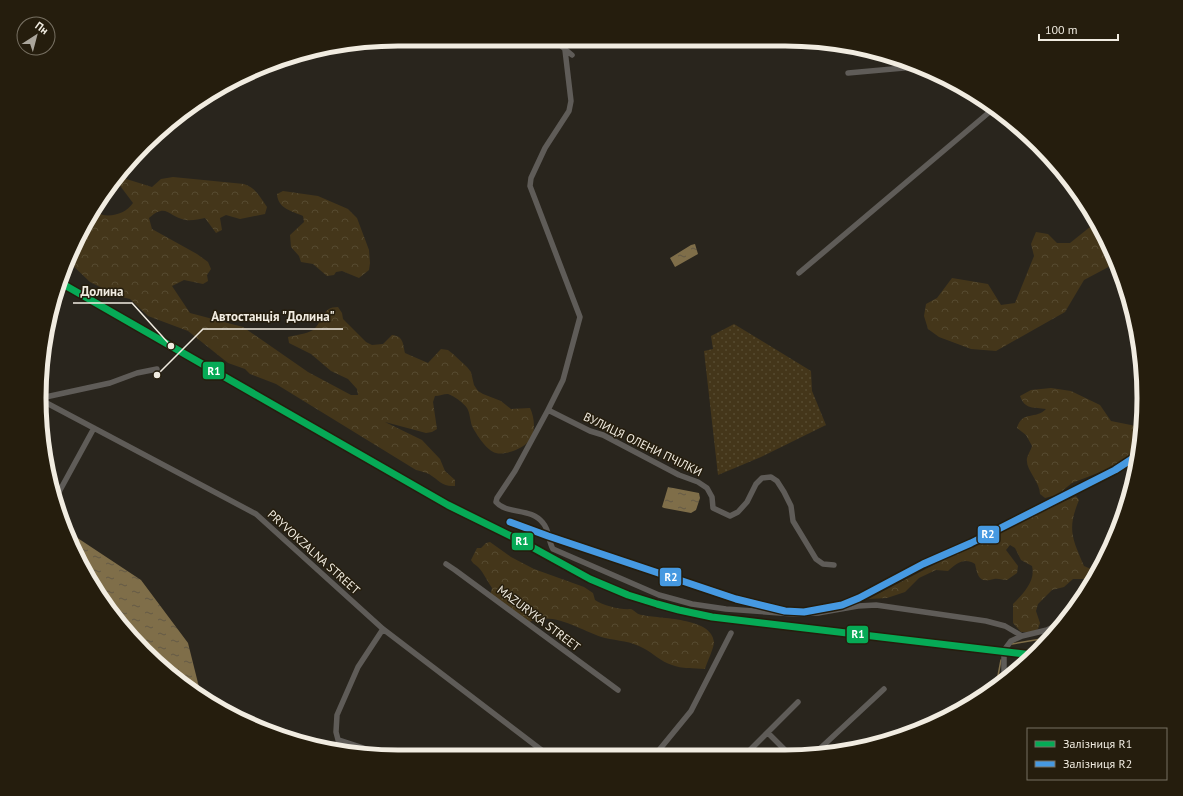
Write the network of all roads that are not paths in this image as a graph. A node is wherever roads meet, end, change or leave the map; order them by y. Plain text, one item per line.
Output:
1 (561, 46) edge
2 (565, 50) junction
3 (572, 55) dead end
4 (906, 68) edge
5 (848, 73) dead end
6 (990, 112) edge
7 (799, 273) dead end
8 (157, 369) dead end
9 (46, 398) edge
10 (46, 402) edge
11 (548, 410) junction
12 (94, 428) junction
13 (59, 492) dead end
14 (446, 564) dead end
15 (834, 565) dead end
16 (1053, 627) edge
17 (383, 629) junction
18 (731, 633) dead end
19 (1022, 636) junction
20 (1004, 673) edge
21 (884, 689) dead end
22 (618, 690) dead end
23 (798, 702) dead end
24 (768, 733) junction
25 (338, 740) junction
26 (339, 745) edge
27 (363, 748) edge
28 (821, 748) edge
29 (541, 750) edge
30 (660, 750) edge
31 (750, 750) edge
32 (785, 750) edge

1 - 2 street
2 - 3 street
2 - 11 street
4 - 5 street
6 - 7 street
8 - 9 street
10 - 12 street, PRYVOKZALNA STREET
11 - 15 street, ВУЛИЦЯ ОЛЕНИ ПЧІЛКИ
11 - 19 street
12 - 13 street
12 - 17 street, PRYVOKZALNA STREET
14 - 22 street, MAZURYKA STREET
16 - 19 street
17 - 25 street
17 - 29 street, PRYVOKZALNA STREET
18 - 30 street
19 - 20 street
21 - 28 street
23 - 24 street
24 - 31 street
24 - 32 street
25 - 26 street
25 - 27 street

